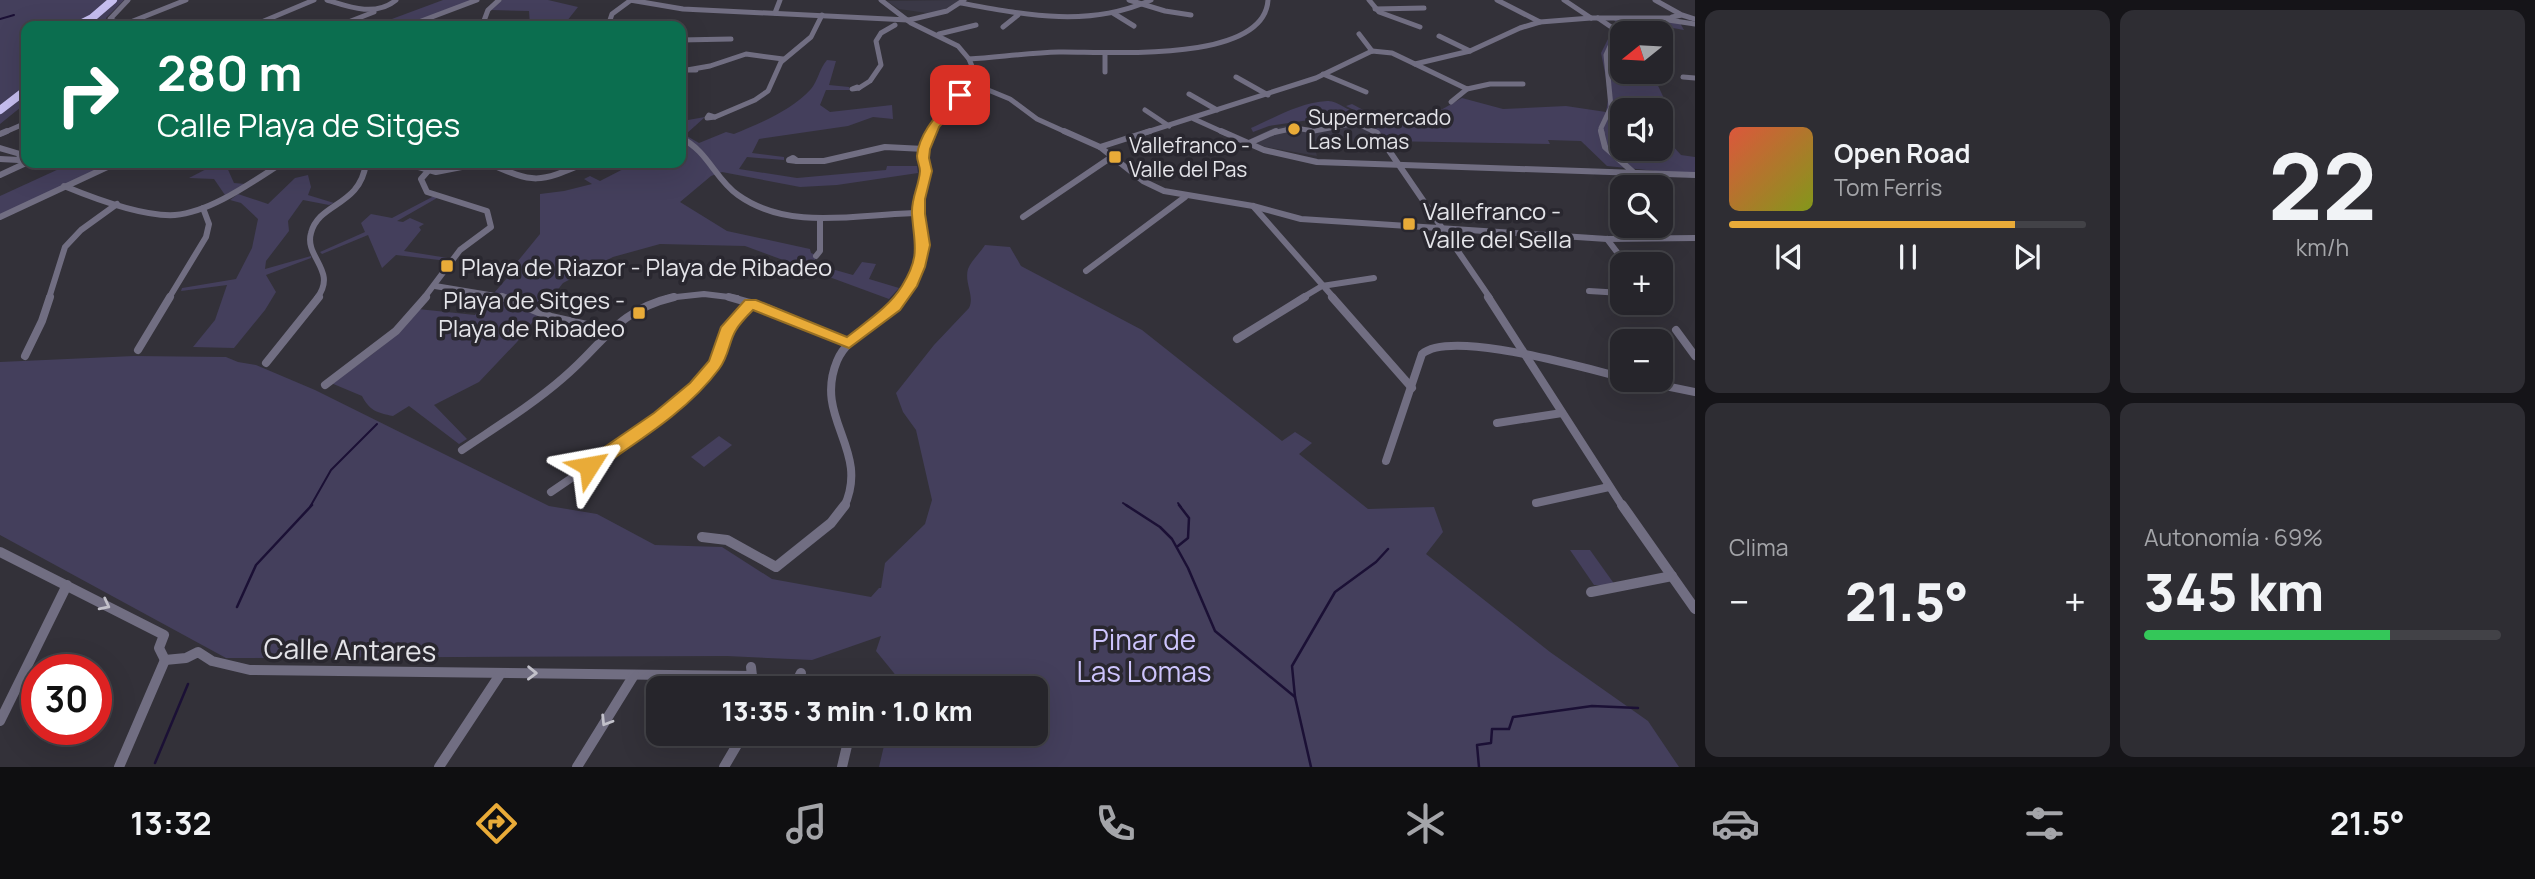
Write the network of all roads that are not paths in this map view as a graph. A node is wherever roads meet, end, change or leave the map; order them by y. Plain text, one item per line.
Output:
1 (113, 0) edge
2 (120, 0) edge
3 (128, 0) edge
4 (186, 0) edge
5 (193, 0) edge
6 (314, 0) edge
7 (327, 0) edge
8 (404, 0) edge
9 (477, 0) edge
10 (499, 0) edge
11 (630, 0) edge
12 (779, 0) edge
13 (881, 0) edge
14 (1129, 0) edge
15 (1151, 0) edge
16 (1268, 0) edge
17 (1369, 0) edge
18 (1497, 0) edge
19 (1564, 0) edge
20 (1655, 0) edge
21 (648, 2) edge
22 (962, 2) edge
23 (392, 4) edge
24 (1143, 5) junction
25 (1424, 8) dead end
26 (1375, 9) junction
27 (368, 12) junction
28 (897, 12) junction
29 (775, 13) junction
30 (1113, 13) junction
31 (822, 15) junction
32 (1018, 15) junction
33 (1191, 15) dead end
34 (1674, 16) junction
35 (1595, 18) junction
36 (138, 19) junction
37 (87, 21) edge
38 (103, 21) edge
39 (110, 21) edge
40 (129, 21) edge
41 (133, 21) edge
42 (136, 21) edge
43 (264, 21) edge
44 (349, 21) edge
45 (421, 21) edge
46 (484, 21) edge
47 (610, 21) edge
48 (896, 22) junction
49 (909, 22) junction
50 (1540, 22) junction
51 (1694, 24) edge
52 (976, 25) dead end
53 (1134, 26) dead end
54 (1003, 27) dead end
55 (1420, 27) dead end
56 (939, 34) junction
57 (1359, 34) dead end
58 (1439, 36) dead end
59 (731, 39) dead end
60 (686, 40) edge
61 (1372, 51) junction
62 (1470, 51) junction
63 (1105, 53) junction
64 (783, 59) junction
65 (970, 62) junction
66 (1415, 64) junction
67 (696, 70) dead end
68 (1105, 72) dead end
69 (1324, 74) junction
70 (1236, 77) dead end
71 (1683, 77) dead end
72 (1695, 78) edge
73 (966, 84) junction
74 (977, 84) junction
75 (1522, 84) dead end
76 (859, 88) dead end
77 (1467, 89) junction
78 (21, 91) edge
79 (21, 92) edge
80 (1366, 92) dead end
81 (1189, 94) dead end
82 (1268, 95) junction
83 (1451, 102) dead end
84 (0, 104) edge
85 (0, 110) edge
86 (1145, 110) dead end
87 (1217, 110) junction
88 (715, 117) dead end
89 (1194, 119) junction
90 (21, 125) edge
91 (1169, 126) junction
92 (0, 134) edge
93 (686, 141) edge
94 (1247, 144) junction
95 (1100, 147) junction
96 (0, 148) edge
97 (924, 149) junction
98 (1113, 156) junction
99 (0, 159) edge
100 (19, 160) joint
101 (797, 161) dead end
102 (21, 164) edge
103 (1399, 165) junction
104 (105, 168) edge
105 (273, 168) edge
106 (365, 168) edge
107 (421, 168) edge
108 (429, 168) edge
109 (458, 168) edge
110 (498, 168) edge
111 (573, 168) edge
112 (427, 170) junction
113 (1633, 172) junction
114 (0, 175) edge
115 (1695, 175) edge
116 (64, 186) junction
117 (1185, 197) junction
118 (117, 204) junction
119 (1253, 206) junction
120 (203, 208) junction
121 (918, 214) junction
122 (1023, 216) dead end
123 (0, 217) edge
124 (820, 219) junction
125 (1445, 230) junction
126 (1695, 238) edge
127 (1607, 239) junction
128 (1617, 252) edge
129 (816, 256) dead end
130 (1086, 271) dead end
131 (1374, 278) dead end
132 (435, 286) junction
133 (1322, 286) junction
134 (1589, 291) dead end
135 (1610, 292) edge
136 (750, 303) junction
137 (609, 330) junction
138 (1676, 330) dead end
139 (1237, 339) dead end
140 (849, 343) junction
141 (138, 350) dead end
142 (24, 356) dead end
143 (1695, 356) edge
144 (1530, 358) junction
145 (266, 363) dead end
146 (1610, 375) edge
147 (325, 385) dead end
148 (1412, 388) junction
149 (1673, 388) edge
150 (1695, 392) edge
151 (1562, 413) junction
152 (1497, 423) dead end
153 (461, 450) dead end
154 (1386, 461) dead end
155 (1609, 487) junction
156 (551, 492) dead end
157 (1536, 503) dead end
158 (702, 537) dead end
159 (0, 552) edge
160 (1672, 576) junction
161 (67, 585) junction
162 (1591, 592) dead end
163 (1695, 609) edge
164 (165, 660) junction
165 (501, 673) junction
166 (801, 673) dead end
167 (634, 675) junction
168 (754, 676) edge
169 (800, 676) edge
170 (0, 721) edge
171 (736, 746) edge
172 (847, 746) edge
173 (119, 767) edge
174 (439, 767) edge
175 (578, 767) edge
176 (724, 767) edge
177 (842, 767) edge

1 - 37 highway
2 - 38 highway
3 - 39 street
4 - 36 street
5 - 42 street
6 - 43 street
7 - 27 street
8 - 23 street
9 - 45 street
10 - 46 street
11 - 21 street
11 - 47 street
12 - 29 street
13 - 28 street
14 - 24 street
15 - 24 street
16 - 63 street
17 - 26 street
18 - 50 street
19 - 35 street
20 - 34 street
21 - 29 street
22 - 32 street
22 - 49 street
23 - 27 street
24 - 30 street
24 - 33 street
25 - 26 street
26 - 55 street
27 - 44 street
28 - 48 street
28 - 49 street
29 - 31 street
30 - 32 street
30 - 53 street
31 - 48 street
31 - 64 street
32 - 54 street
34 - 35 street
34 - 51 street
34 - 51 street
35 - 50 street
35 - 113 street
36 - 40 street
36 - 41 street
48 - 49 street
48 - 76 street
49 - 56 street
50 - 62 street
52 - 56 street
56 - 65 street
57 - 61 street
58 - 62 street
59 - 60 street
61 - 66 street
61 - 69 street
62 - 66 street
63 - 65 street
63 - 68 street
64 - 67 street
64 - 88 street
65 - 73 street
65 - 74 street
66 - 77 street
69 - 80 street
69 - 82 street
70 - 82 street
71 - 72 street
73 - 74 street
73 - 97 street
74 - 95 street
75 - 77 street
77 - 83 street
78 - 84 highway
79 - 85 highway
81 - 87 street
82 - 87 street
86 - 91 street
87 - 89 street
89 - 91 street
89 - 94 street
90 - 92 street
91 - 95 street
93 - 124 street
94 - 103 street
94 - 103 street
95 - 98 street
96 - 100 street
97 - 101 street
97 - 121 street
98 - 117 street
98 - 122 street
99 - 100 street
102 - 114 street
103 - 113 street
103 - 125 street
104 - 116 street
105 - 120 street
106 - 145 street
107 - 112 street
108 - 112 street
109 - 112 street
110 - 111 street
112 - 132 street
113 - 115 street
116 - 118 street
116 - 123 street
117 - 119 street
117 - 130 street
118 - 120 street
118 - 142 street
119 - 125 street
119 - 133 street
120 - 141 street
121 - 124 street
121 - 140 street
124 - 129 street
125 - 127 street
125 - 144 street
126 - 127 street
127 - 128 street
131 - 133 street
132 - 137 street
132 - 147 street
133 - 139 street
133 - 148 street
134 - 135 street
136 - 137 street
136 - 140 street
136 - 156 street
137 - 153 street
138 - 143 street
140 - 158 street
144 - 146 street
144 - 148 street
144 - 151 street
148 - 154 street
149 - 150 street
151 - 152 street
151 - 155 street
155 - 157 street
155 - 160 street
159 - 161 street
160 - 162 street
160 - 163 street
161 -> 164 street
161 - 170 street
164 - 165 street, Calle Antares
164 - 173 street
165 -> 167 street, Calle Antares
165 - 174 street
166 - 169 street
167 - 168 street, Calle Antares
167 -> 175 street
171 - 176 street
172 - 177 street

